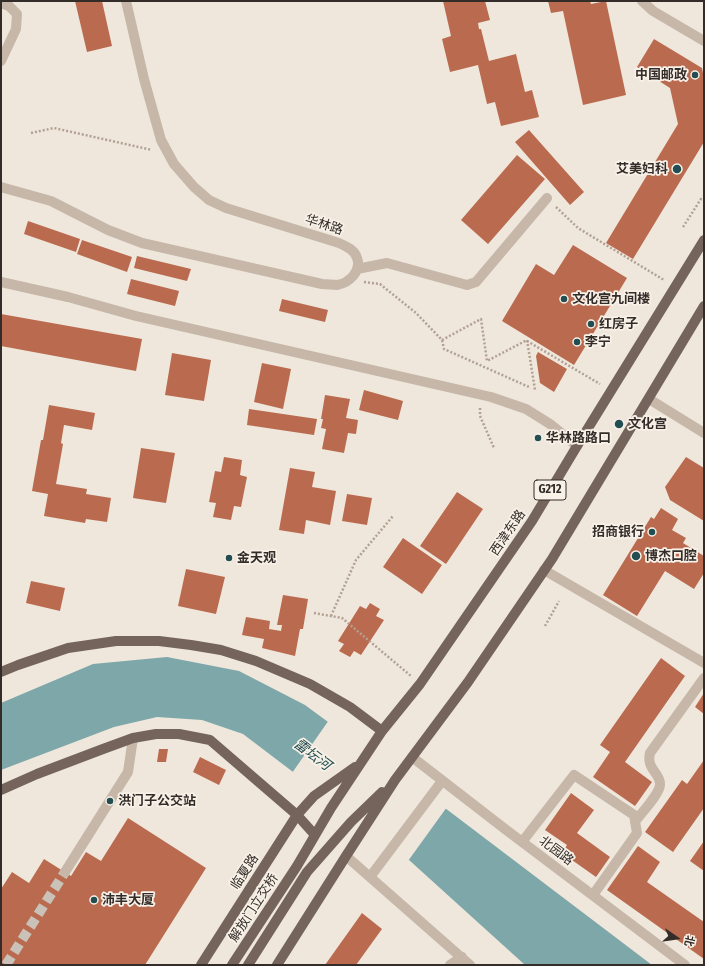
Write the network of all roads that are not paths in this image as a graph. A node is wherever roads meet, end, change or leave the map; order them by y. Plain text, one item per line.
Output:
1 (126, 1) edge
2 (642, 1) edge
3 (1, 3) edge
4 (704, 41) edge
5 (1, 61) edge
6 (1, 187) edge
7 (547, 198) road end
8 (704, 240) edge
9 (357, 269) junction
10 (1, 282) edge
11 (704, 306) edge
12 (649, 399) junction
13 (704, 433) edge
14 (577, 446) junction
15 (544, 570) junction
16 (704, 663) edge
17 (1, 672) edge
18 (704, 678) edge
19 (382, 731) junction
20 (133, 738) junction
21 (412, 757) junction
22 (360, 764) junction
23 (398, 777) junction
24 (442, 781) junction
25 (1, 790) edge
26 (331, 808) joint
27 (297, 815) junction
28 (635, 822) junction
29 (315, 835) junction
30 (522, 842) junction
31 (346, 856) junction
32 (65, 872) tunnel mouth
33 (370, 877) junction
34 (593, 895) junction
35 (462, 957) junction
36 (201, 965) edge
37 (232, 965) edge
38 (248, 965) edge
39 (278, 965) edge
40 (450, 965) edge
41 (470, 965) edge
42 (685, 965) edge

1 - 9 street, 华林路
2 - 4 street
3 - 5 street
6 - 9 street
7 - 9 street
8 - 14 main road, 西津东路 / G212
10 - 14 street
11 - 12 main road, G212
12 - 13 street
12 - 15 main road, G212
14 - 19 main road, 西津东路 / G212
15 - 16 street
15 - 21 main road, G212
17 - 19 main road
18 - 28 street
19 - 22 main road, 西津东路 / G212
20 - 25 main road
20 - 27 main road
20 - 32 street
21 - 23 main road, G212
21 - 24 street, 北园路
22 - 26 main road, 西津东路
22 - 27 main road, 临夏路
23 - 31 main road
23 - 38 main road, 解放门立交桥
24 - 30 street, 北园路
24 - 33 street
26 - 29 main road, 解放门立交桥
27 - 29 main road
27 - 36 main road, 临夏路
28 - 30 street
28 - 34 street
29 - 37 main road, 解放门立交桥
30 - 34 street, 北园路
31 - 33 street
31 - 39 main road
33 - 35 street
34 - 42 street, 北园路
35 - 40 street
35 - 41 street

